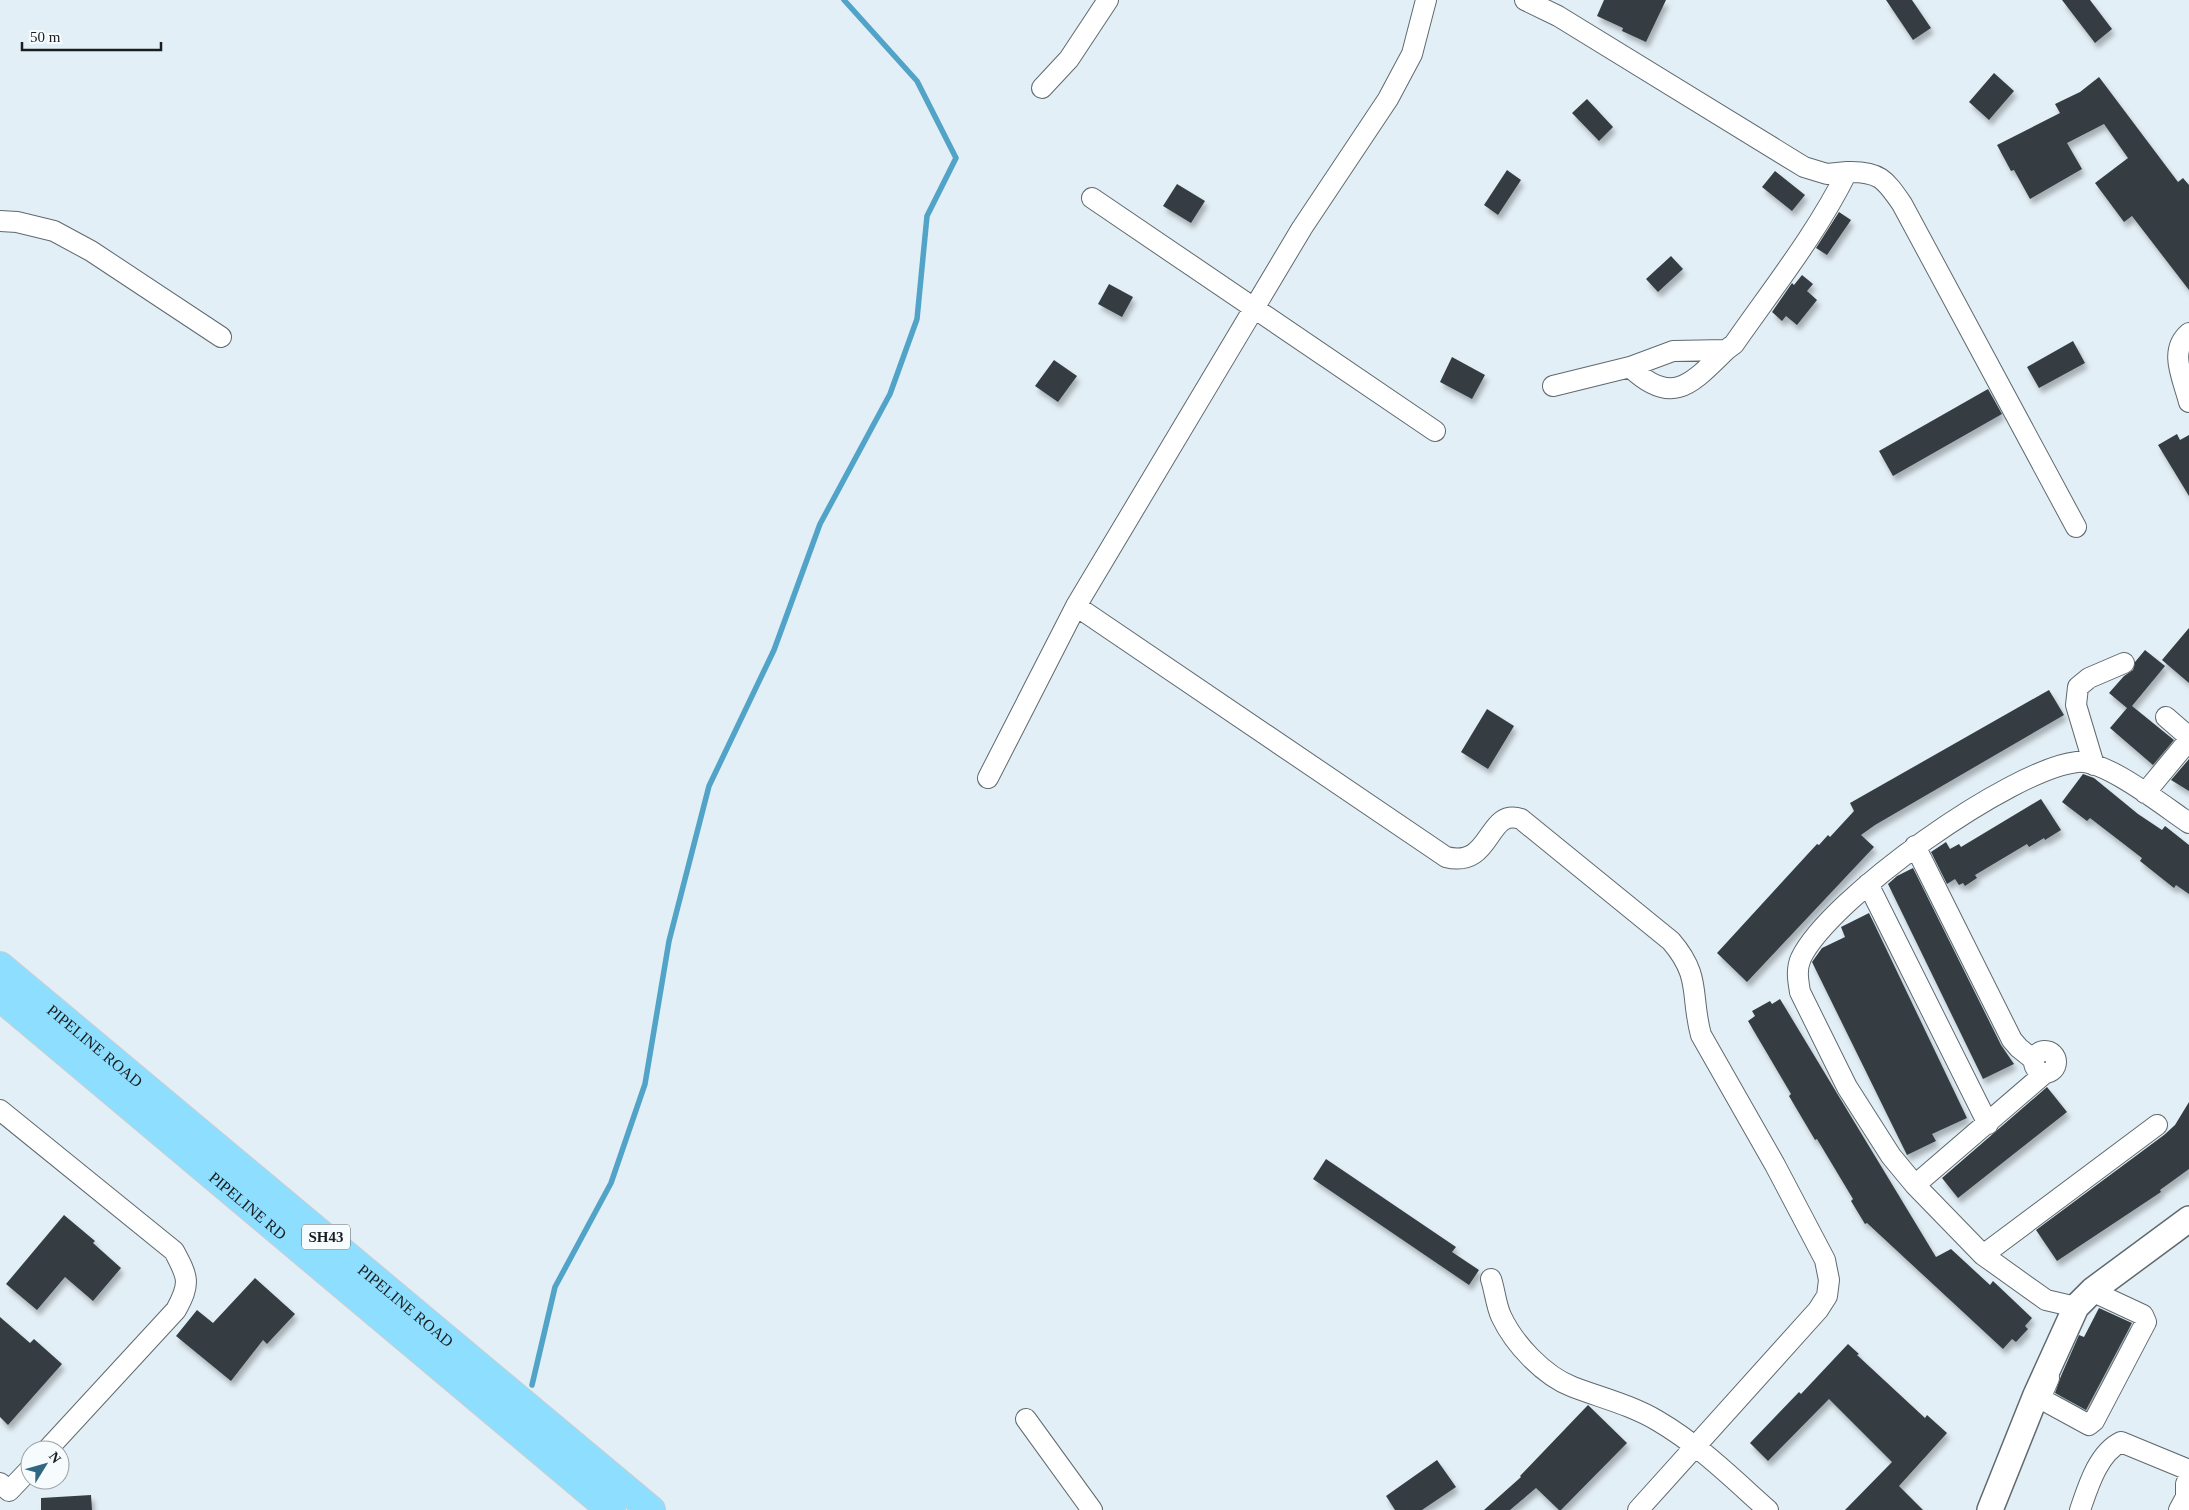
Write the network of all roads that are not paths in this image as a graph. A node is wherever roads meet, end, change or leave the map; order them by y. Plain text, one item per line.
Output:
1 (1108, 0) edge
2 (1426, 0) edge
3 (1525, 0) edge
4 (1042, 88) dead end
5 (1847, 172) junction
6 (1092, 198) dead end
7 (0, 221) edge
8 (1254, 309) junction
9 (2189, 333) edge
10 (221, 337) dead end
11 (1726, 350) junction
12 (1630, 367) junction
13 (1553, 386) dead end
14 (2189, 402) edge
15 (1435, 430) dead end
16 (2076, 527) dead end
17 (1076, 606) junction
18 (2124, 663) dead end
19 (2166, 717) dead end
20 (2189, 739) edge
21 (2094, 765) junction
22 (988, 778) dead end
23 (2145, 793) junction
24 (2189, 823) edge
25 (1915, 846) junction
26 (1868, 884) junction
27 (0, 966) edge
28 (0, 997) edge
29 (0, 1110) edge
30 (1988, 1124) junction
31 (2157, 1125) dead end
32 (1915, 1185) junction
33 (2189, 1219) edge
34 (1983, 1255) junction
35 (1491, 1279) dead end
36 (2096, 1292) junction
37 (2076, 1308) junction
38 (1026, 1419) dead end
39 (56, 1440) edge
40 (1696, 1447) junction
41 (2189, 1470) edge
42 (20, 1480) edge
43 (7, 1495) edge
44 (611, 1510) edge
45 (652, 1510) edge
46 (1092, 1510) edge
47 (1638, 1510) edge
48 (1768, 1510) edge
49 (1990, 1510) edge
50 (2080, 1510) edge

1 - 4 street
2 - 8 street
3 - 5 street
5 - 11 street
5 - 16 street
6 - 8 street
7 - 10 street
8 - 15 street
8 - 17 street
9 - 14 street
11 - 12 street
11 - 12 street
12 - 13 street
17 - 22 street
17 - 40 street
18 - 21 street
19 - 20 street
20 - 23 street
21 - 23 street
21 - 25 street
23 - 24 street
25 - 26 street
25 - 30 street
26 - 30 street
26 - 32 street
27 - 45 main road, PIPELINE ROAD / SH43
28 - 44 main road, PIPELINE RD / SH43
29 - 39 street
30 - 32 street
31 - 34 street
32 - 34 street
33 - 36 street
34 - 37 street
35 - 40 street
36 - 36 street
36 - 37 street
37 - 49 street
38 - 46 street
40 - 47 street
40 - 48 street
41 - 50 street
42 - 43 street

